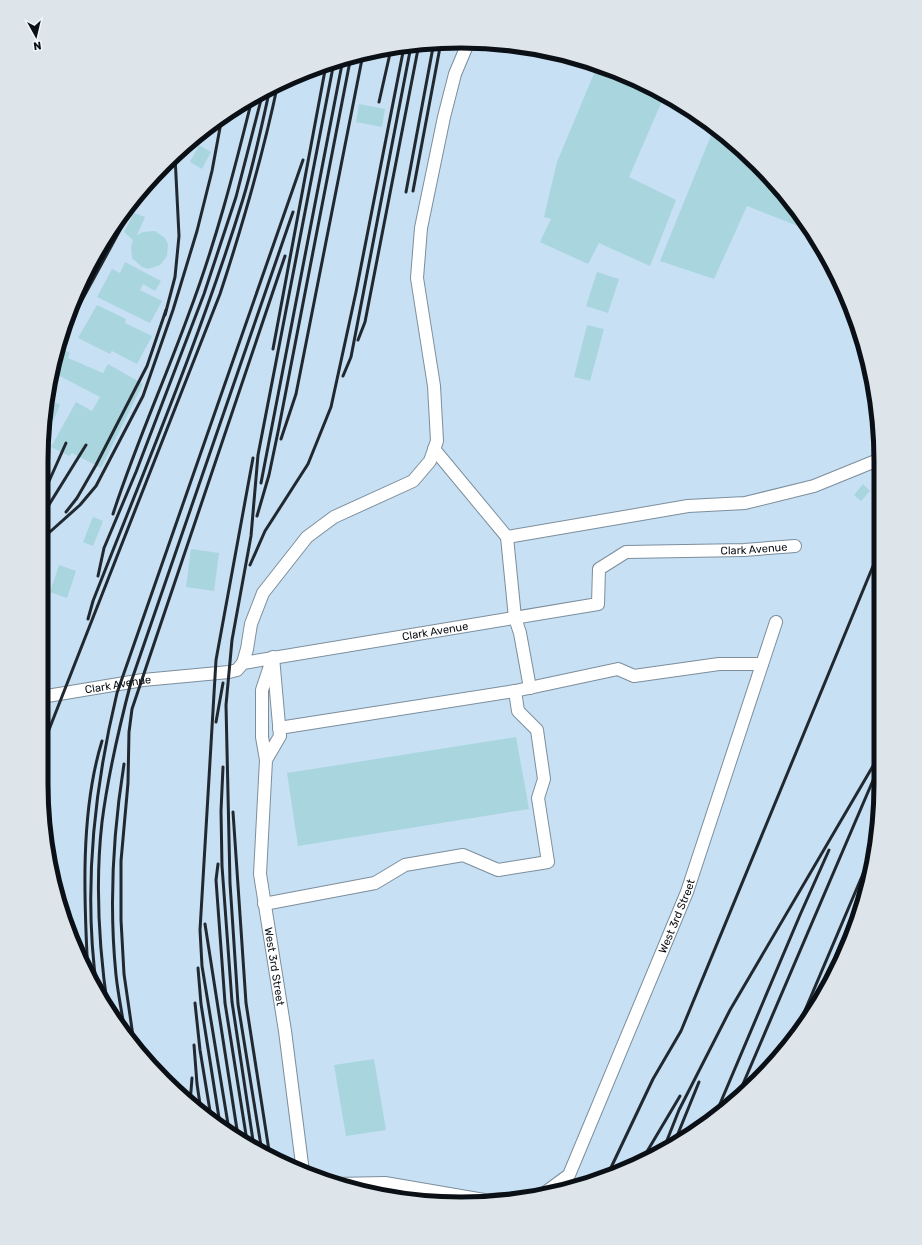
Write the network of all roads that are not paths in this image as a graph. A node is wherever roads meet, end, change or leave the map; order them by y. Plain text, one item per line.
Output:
1 (466, 48) edge
2 (434, 449) junction
3 (874, 462) edge
4 (507, 537) junction
5 (796, 546) dead end
6 (515, 618) junction
7 (776, 622) dead end
8 (273, 658) junction
9 (243, 663) junction
10 (762, 664) junction
11 (530, 688) junction
12 (515, 691) junction
13 (48, 692) edge
14 (279, 728) junction
15 (266, 760) junction
16 (264, 904) junction
17 (302, 1166) edge
18 (358, 1184) edge
19 (554, 1186) edge
20 (465, 1197) edge

1 - 2 street
2 - 4 street
2 - 9 street
3 - 4 street
4 - 6 street
5 - 6 street, Clark Avenue
6 - 8 street, Clark Avenue
6 - 11 street
7 - 10 street, West 3rd Street
8 - 9 street, Clark Avenue
8 - 14 street, West 3rd Street
8 - 15 street, West 3rd Street
9 - 13 street, Clark Avenue
10 - 11 street
10 - 19 street, West 3rd Street
11 - 12 street
12 - 14 street
12 - 16 street
14 - 15 street, West 3rd Street
15 - 16 street, West 3rd Street
16 - 17 street, West 3rd Street
18 - 20 street

